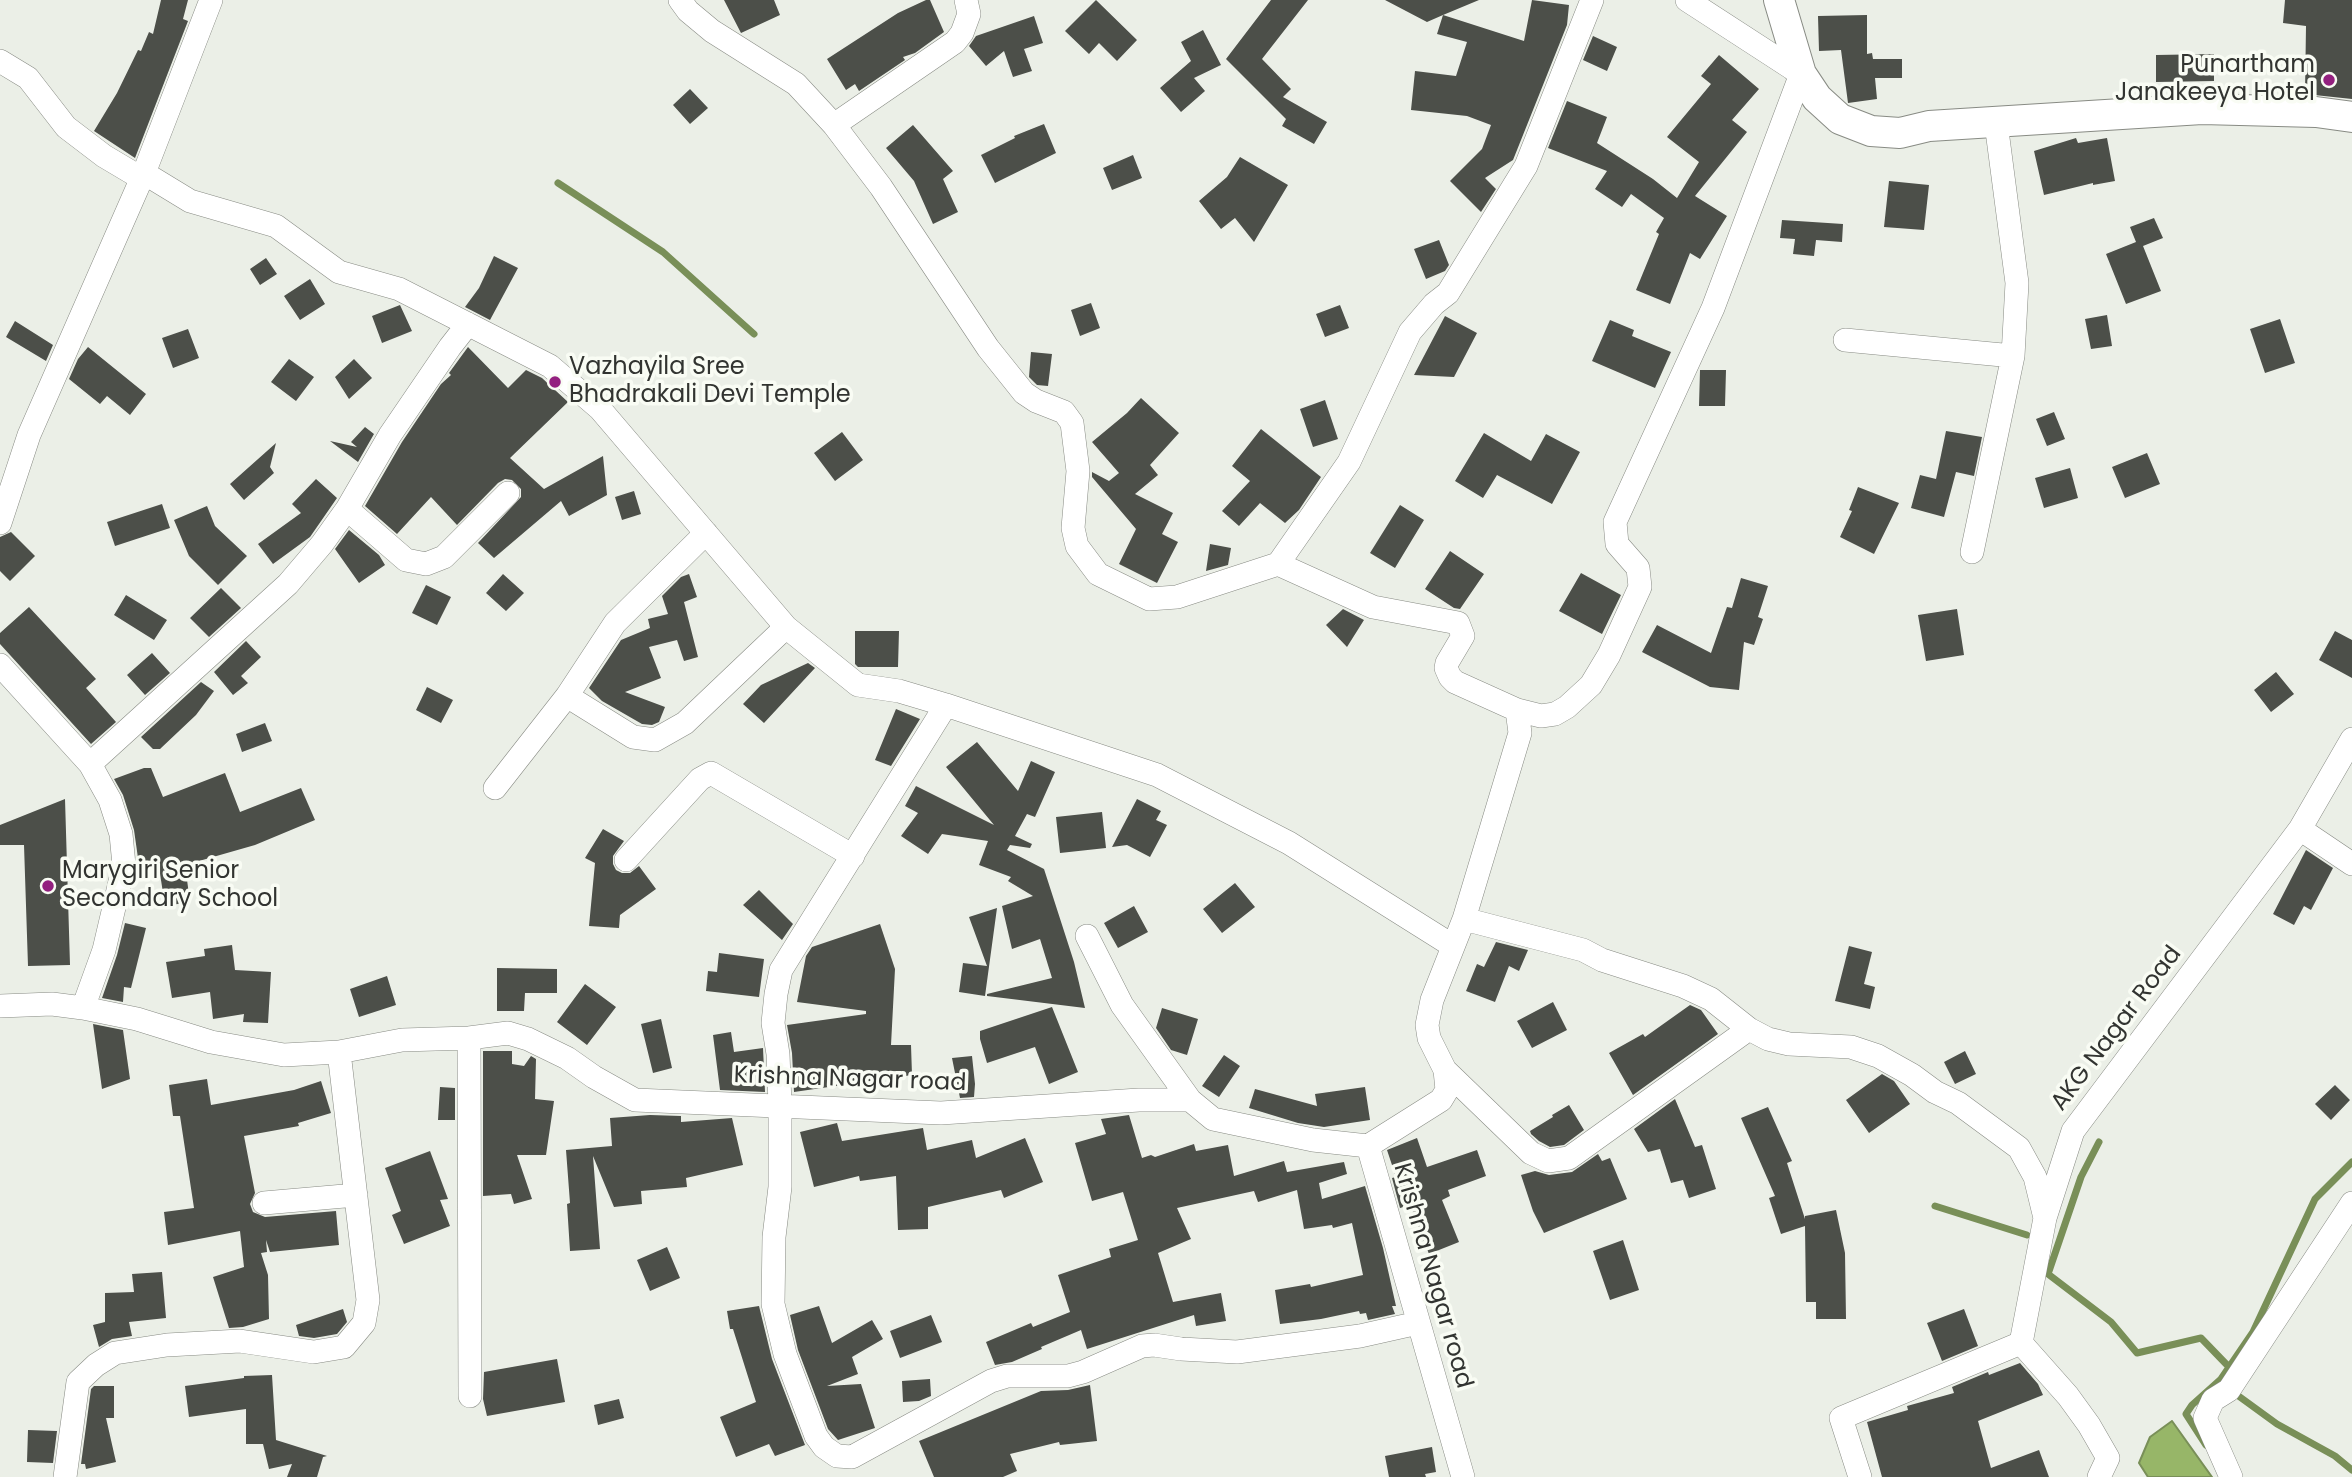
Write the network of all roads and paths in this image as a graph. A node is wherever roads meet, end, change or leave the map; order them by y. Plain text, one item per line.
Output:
1 (211, 0) edge
2 (966, 0) edge
3 (1592, 0) edge
4 (1687, 0) edge
5 (1779, 0) edge
6 (690, 4) edge
7 (0, 61) edge
8 (1801, 74) junction
9 (2352, 117) edge
10 (1996, 123) junction
11 (834, 125) junction
12 (143, 175) junction
13 (468, 324) junction
14 (1845, 340) dead end
15 (2013, 356) junction
16 (508, 493) dead end
17 (347, 509) junction
18 (0, 523) edge
19 (706, 533) junction
20 (1972, 552) dead end
21 (1278, 564) junction
22 (786, 627) junction
23 (0, 665) edge
24 (567, 696) junction
25 (947, 705) junction
26 (1517, 710) junction
27 (2352, 738) edge
28 (90, 764) junction
29 (495, 788) dead end
30 (2300, 829) junction
31 (853, 856) junction
32 (626, 860) dead end
33 (2352, 864) edge
34 (1464, 919) junction
35 (1087, 936) dead end
36 (1453, 946) junction
37 (0, 1006) edge
38 (83, 1008) junction
39 (1749, 1029) junction
40 (469, 1038) junction
41 (339, 1052) junction
42 (1445, 1070) junction
43 (1190, 1100) junction
44 (780, 1104) junction
45 (1368, 1146) junction
46 (356, 1195) junction
47 (264, 1203) dead end
48 (2349, 1214) edge
49 (2045, 1218) junction
50 (1418, 1323) junction
51 (2021, 1343) junction
52 (470, 1396) dead end
53 (65, 1477) edge
54 (1463, 1477) edge
55 (1860, 1477) edge
56 (2099, 1477) edge
57 (2231, 1477) edge

1 - 12 street
2 - 11 street
3 - 21 street
4 - 8 street
5 - 8 street
6 - 11 street
7 - 12 street
8 - 10 street
8 - 26 street
9 - 10 street
10 - 15 street
11 - 21 street
12 - 13 street
12 - 18 street
13 - 17 street
13 - 19 street
14 - 15 street
15 - 20 street
16 - 17 street
17 - 28 street
19 - 22 street
19 - 24 street
21 - 26 street
22 - 24 street
22 - 25 street
23 - 28 street
24 - 29 street
25 - 31 street
25 - 36 street
26 - 34 street
27 - 30 street, AKG Nagar Road
28 - 38 street
30 - 33 street
30 - 49 street, AKG Nagar Road
31 - 32 street
31 - 44 street
34 - 36 street
34 - 39 street
35 - 43 street
36 - 42 street
37 - 38 street, Krishna Nagar road
38 - 41 street, Krishna Nagar road
39 - 42 street
39 - 49 street
40 - 41 street, Krishna Nagar road
40 - 44 street, Krishna Nagar road
40 - 52 street
41 - 46 street
42 - 45 street
43 - 44 street, Krishna Nagar road
43 - 45 street, Krishna Nagar road
44 - 50 street
45 - 50 street, Krishna Nagar road
46 - 47 street
46 - 53 street
48 - 57 street
49 - 51 street, AKG Nagar Road
50 - 54 street, Krishna Nagar road
51 - 55 street
51 - 56 street

